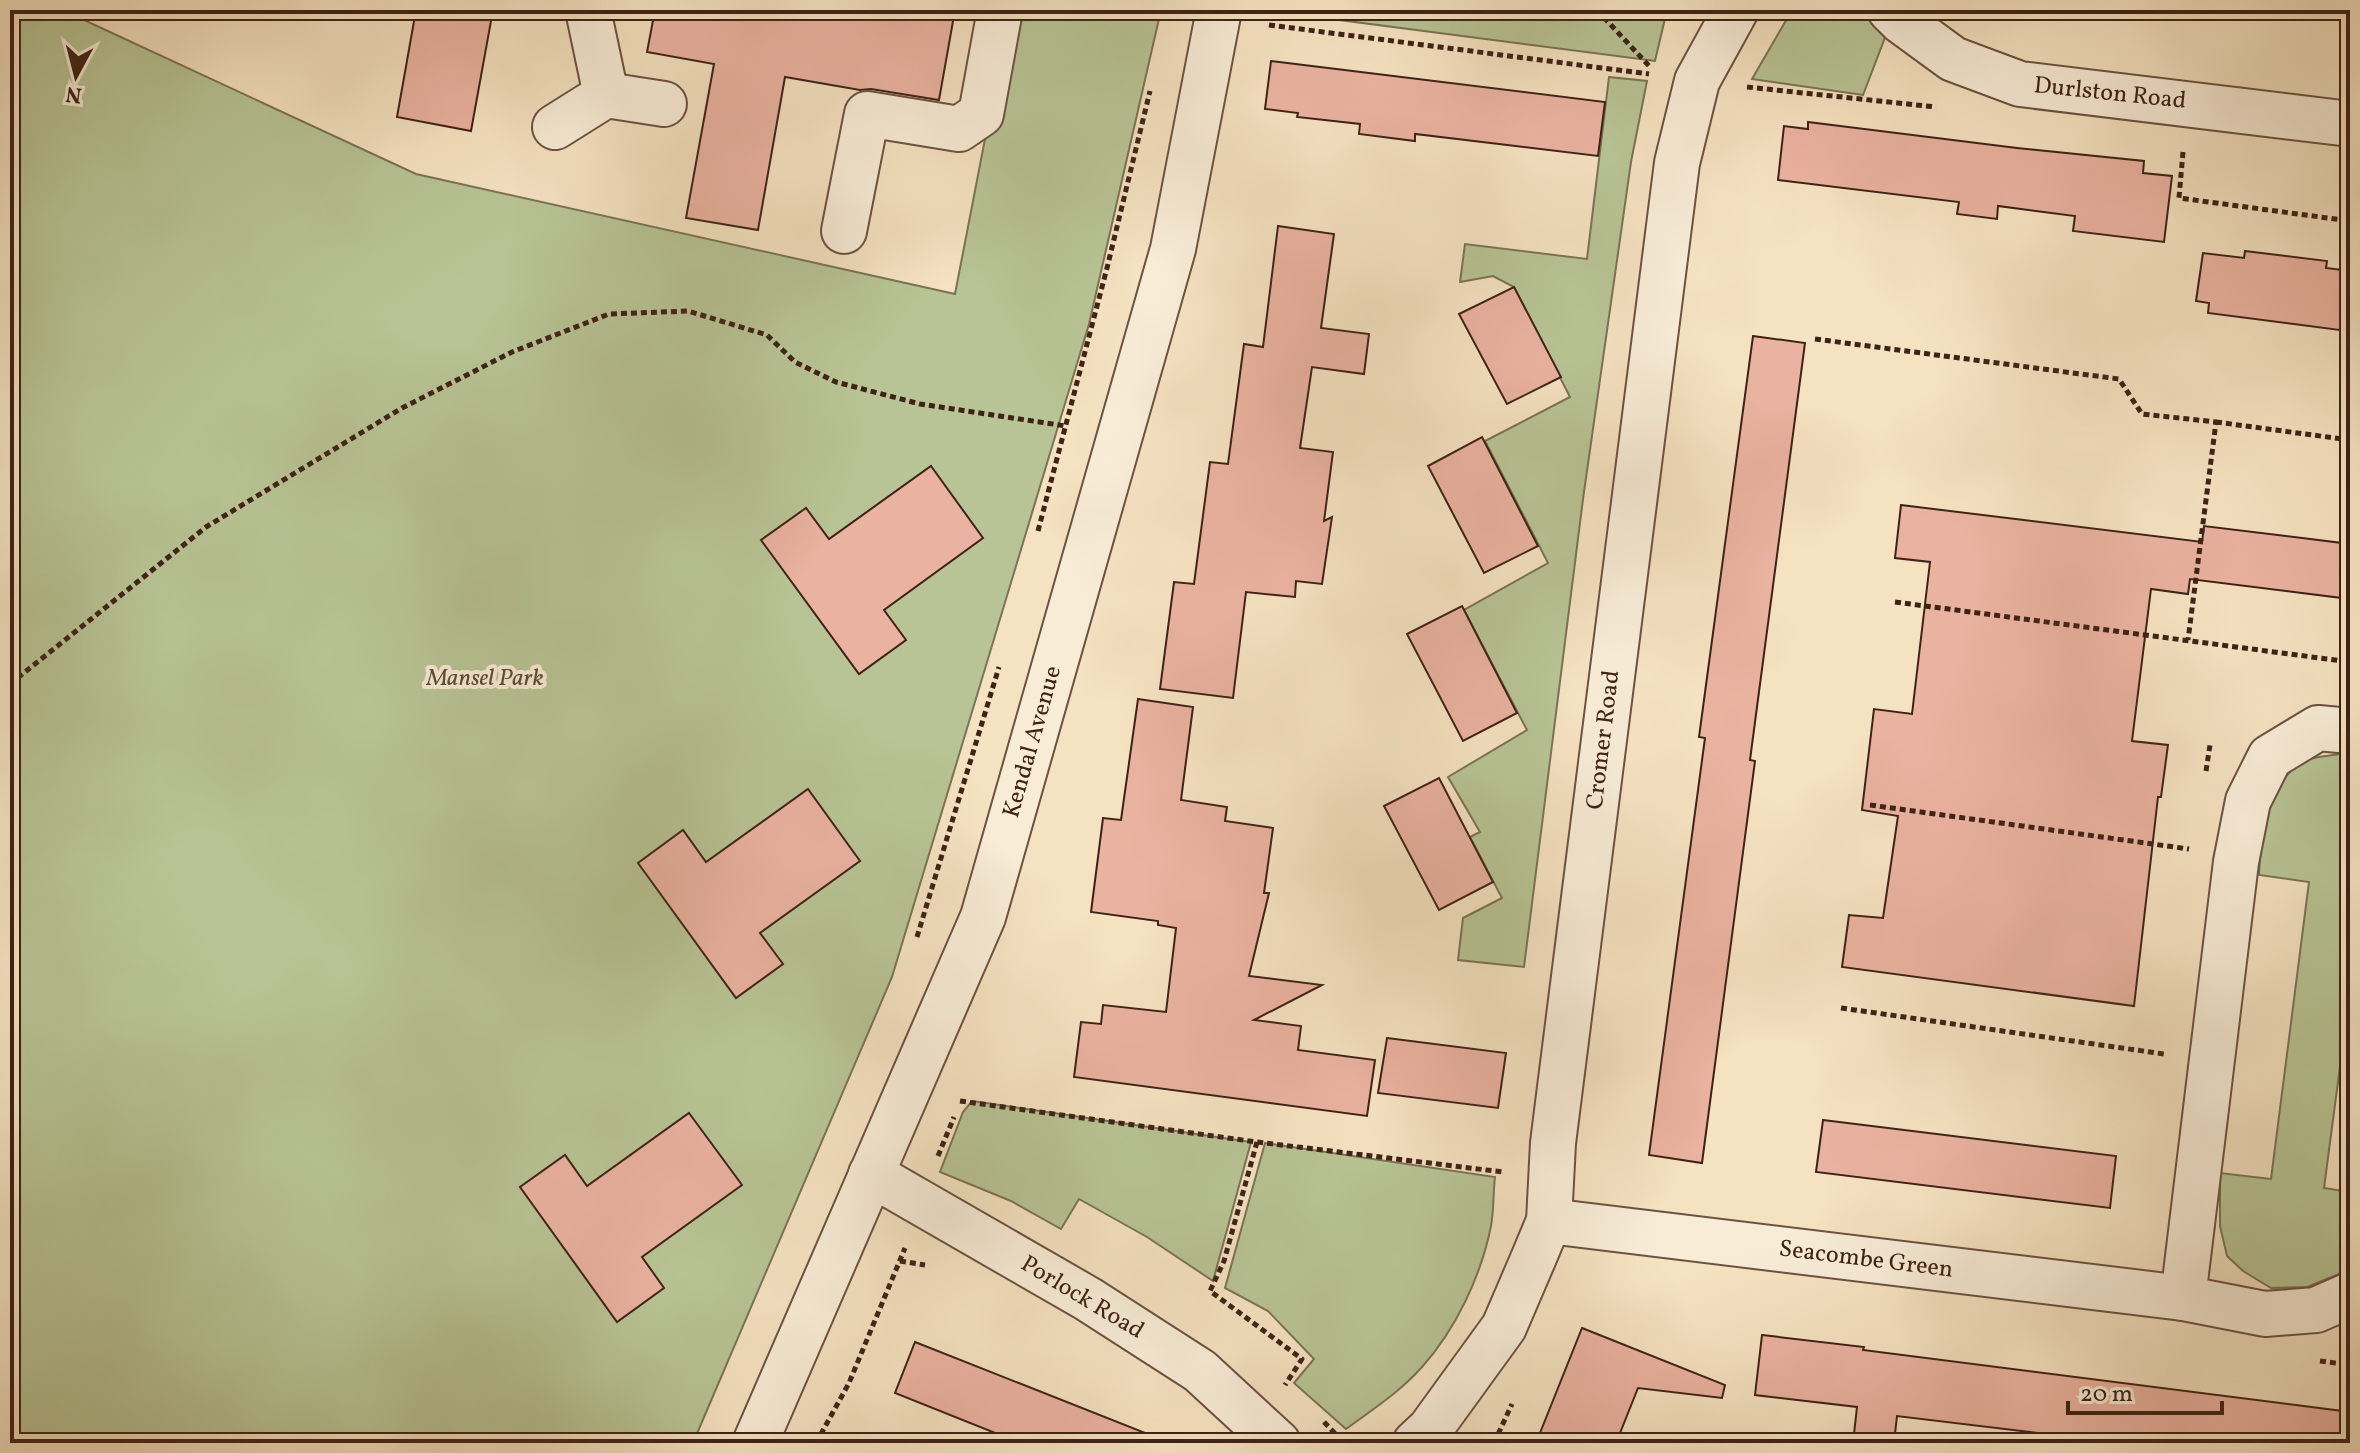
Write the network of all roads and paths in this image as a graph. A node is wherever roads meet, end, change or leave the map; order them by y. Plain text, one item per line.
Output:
1 (588, 10) edge
2 (1000, 10) edge
3 (1219, 10) edge
4 (1597, 10) edge
5 (1736, 10) edge
6 (1890, 10) edge
7 (1269, 25) dead end
8 (1151, 86) dead end
9 (606, 95) junction
10 (664, 104) dead end
11 (2350, 124) edge
12 (555, 127) dead end
13 (2184, 141) dead end
14 (2350, 221) edge
15 (844, 231) dead end
16 (1815, 339) dead end
17 (2216, 422) junction
18 (1066, 426) junction
19 (2350, 440) edge
20 (1036, 541) dead end
21 (1895, 602) dead end
22 (2188, 640) junction
23 (1002, 659) dead end
24 (2350, 662) edge
25 (10, 684) edge
26 (2350, 731) edge
27 (1870, 805) dead end
28 (2237, 856) junction
29 (913, 949) dead end
30 (1841, 1008) dead end
31 (2212, 1061) junction
32 (1257, 1142) dead end
33 (871, 1174) junction
34 (1549, 1221) junction
35 (2350, 1295) edge
36 (2183, 1298) junction
37 (1295, 1395) dead end
38 (1314, 1414) dead end
39 (755, 1443) edge
40 (1278, 1443) edge
41 (1344, 1443) edge
42 (1415, 1443) edge

1 - 9 street
2 - 15 street
3 - 33 street, Kendal Avenue
4 - 7 path
5 - 34 street, Cromer Road
6 - 11 street, Durlston Road
8 - 18 path
9 - 10 street
9 - 12 street
13 - 14 path
16 - 17 path
17 - 19 path
17 - 22 path
18 - 20 path
18 - 25 path
21 - 22 path
22 - 24 path
23 - 29 path
26 - 28 street
27 - 28 path
28 - 31 street
30 - 31 path
31 - 36 street
32 - 37 path
33 - 39 street, Kendal Avenue
33 - 40 street, Porlock Road
34 - 36 street, Seacombe Green
34 - 42 street, Cromer Road
35 - 36 street, Seacombe Green
38 - 41 path

